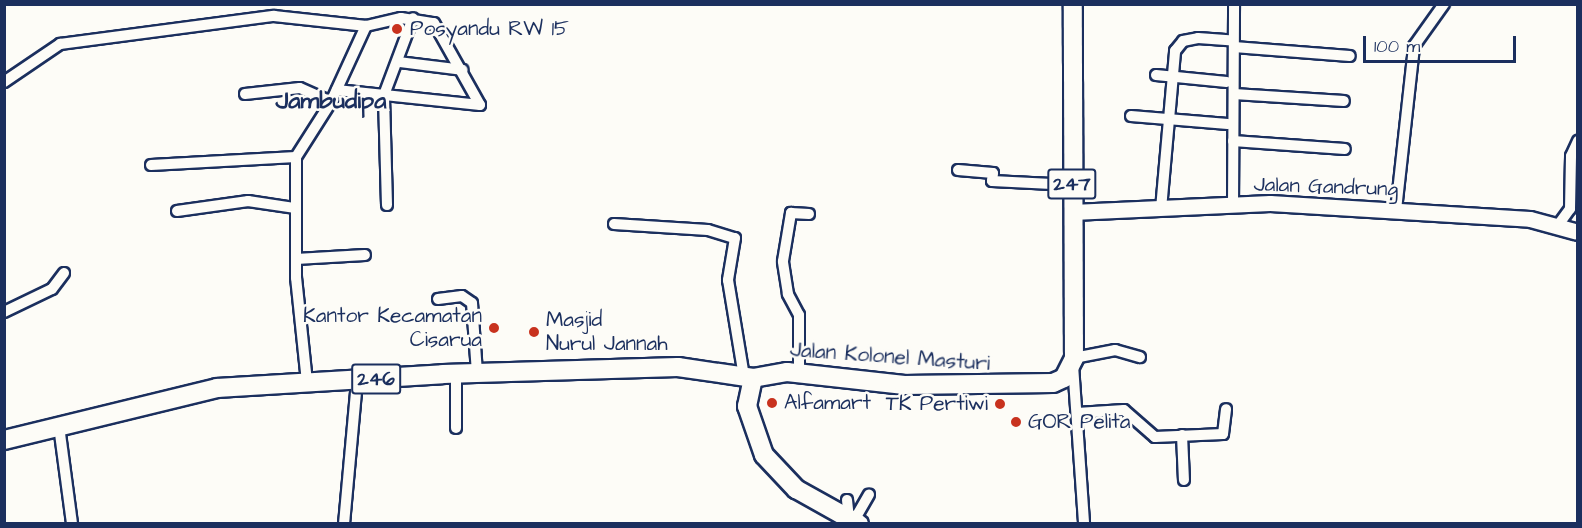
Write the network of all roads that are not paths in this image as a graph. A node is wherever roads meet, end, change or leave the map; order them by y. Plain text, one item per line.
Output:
1 (1073, 4) edge
2 (1234, 4) edge
3 (1444, 4) edge
4 (413, 18) junction
5 (366, 26) junction
6 (1231, 44) junction
7 (1350, 56) dead end
8 (399, 62) junction
9 (463, 70) junction
10 (1156, 75) dead end
11 (1173, 76) junction
12 (4, 82) edge
13 (1227, 82) dead end
14 (337, 90) junction
15 (245, 94) dead end
16 (1234, 94) junction
17 (384, 95) junction
18 (1344, 101) dead end
19 (331, 102) junction
20 (1131, 117) dead end
21 (1169, 119) junction
22 (1228, 124) dead end
23 (1233, 141) junction
24 (1578, 141) edge
25 (1346, 149) dead end
26 (297, 157) junction
27 (151, 165) dead end
28 (958, 170) dead end
29 (1072, 185) junction
30 (387, 205) dead end
31 (1233, 206) junction
32 (295, 208) junction
33 (1161, 209) junction
34 (1396, 210) junction
35 (177, 211) dead end
36 (1072, 212) junction
37 (809, 214) dead end
38 (614, 224) dead end
39 (1556, 228) junction
40 (1578, 232) edge
41 (365, 255) dead end
42 (296, 259) junction
43 (64, 273) dead end
44 (438, 299) dead end
45 (5, 312) edge
46 (1140, 357) dead end
47 (1074, 361) junction
48 (477, 373) junction
49 (456, 374) junction
50 (799, 374) junction
51 (749, 377) junction
52 (357, 381) junction
53 (307, 382) junction
54 (1226, 410) dead end
55 (1077, 413) junction
56 (58, 426) junction
57 (456, 428) dead end
58 (1182, 435) junction
59 (4, 440) edge
60 (1184, 480) dead end
61 (869, 494) dead end
62 (852, 518) edge
63 (72, 524) edge
64 (344, 524) edge
65 (1083, 524) edge

1 - 29 main road, 247
2 - 6 street
3 - 34 street
4 - 5 street
4 - 8 street
4 - 9 street
5 - 12 street
5 - 14 street
6 - 7 street
6 - 11 street
6 - 16 street
8 - 9 street
8 - 17 street
9 - 17 street
10 - 11 street
11 - 13 street
11 - 21 street
14 - 17 street
14 - 19 street
15 - 19 street
16 - 18 street
16 - 23 street
17 - 30 street
19 - 26 street
20 - 21 street
21 - 22 street
21 - 33 street
23 - 25 street
23 - 31 street
24 - 39 street
26 - 27 street
26 - 32 street
28 - 29 street
29 - 36 main road, 247
31 - 33 street, Jalan Gandrung
31 - 34 street, Jalan Gandrung
32 - 35 street
32 - 42 street
33 - 36 street, Jalan Gandrung
34 - 39 street, Jalan Gandrung
36 - 47 main road, 247
37 - 50 street
38 - 51 street
39 - 40 street, Jalan Gandrung
41 - 42 street
42 - 53 street
43 - 45 street
44 - 48 street
46 - 47 street
47 - 50 main road, Jalan Kolonel Masturi
47 - 55 street
48 - 49 main road, 246
48 - 51 main road, 246
49 - 52 main road, 246
49 - 57 street
50 - 51 main road, Jalan Kolonel Masturi
51 - 62 main road
52 - 53 main road, 246
52 - 64 street
53 - 56 main road, 246
54 - 58 street
55 - 58 street
55 - 65 street
56 - 59 main road, 246
56 - 63 street
58 - 60 street
61 - 62 street

